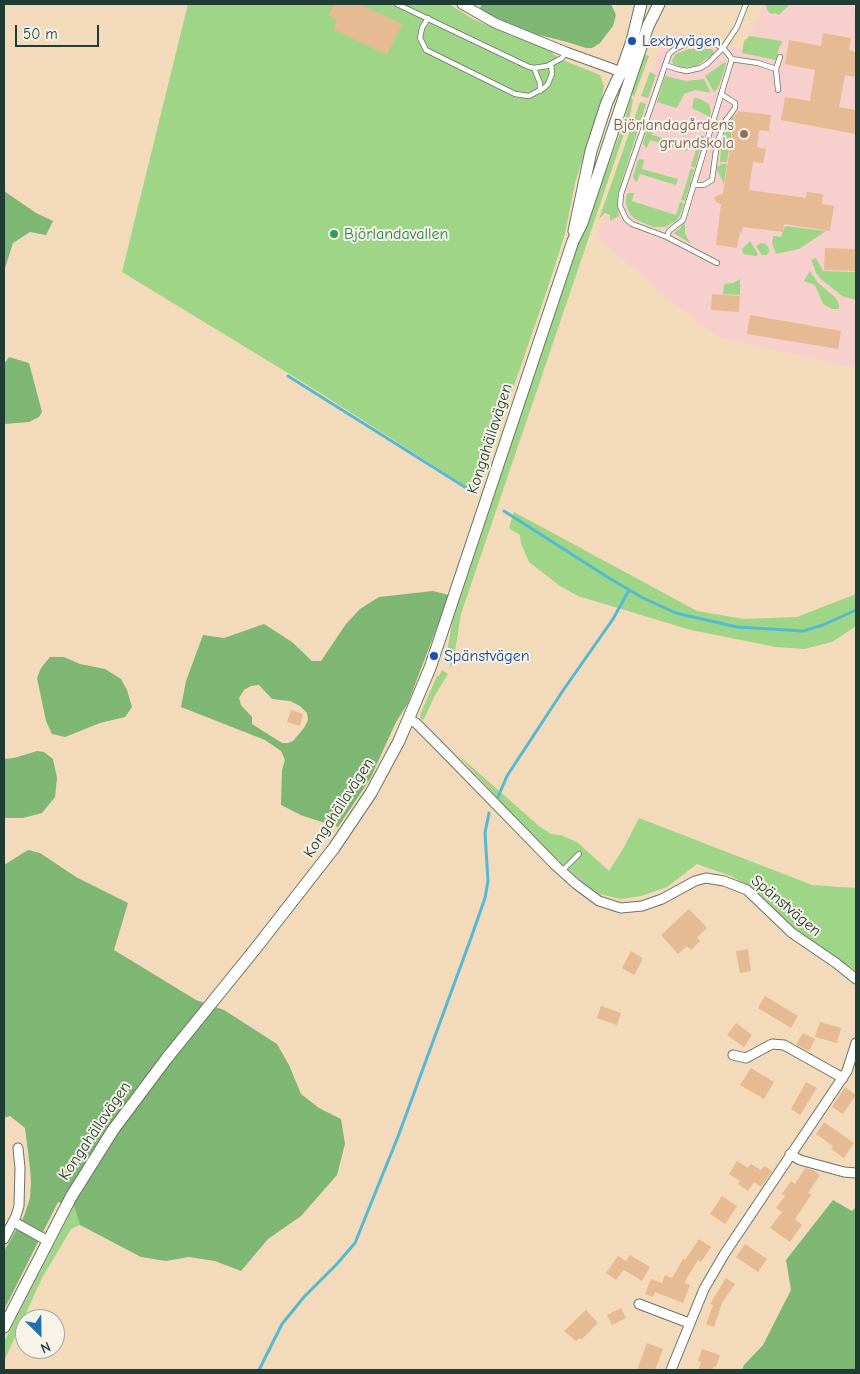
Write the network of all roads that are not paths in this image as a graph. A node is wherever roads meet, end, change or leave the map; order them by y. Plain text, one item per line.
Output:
1 (397, 4) edge
2 (462, 4) edge
3 (641, 4) edge
4 (659, 4) edge
5 (746, 4) edge
6 (428, 18) junction
7 (723, 48) junction
8 (566, 52) junction
9 (780, 57) dead end
10 (731, 59) junction
11 (551, 64) junction
12 (665, 64) junction
13 (534, 68) junction
14 (776, 69) junction
15 (626, 74) junction
16 (778, 90) dead end
17 (540, 91) junction
18 (721, 94) junction
19 (693, 185) junction
20 (667, 237) junction
21 (718, 263) dead end
22 (409, 719) junction
23 (579, 854) dead end
24 (562, 871) junction
25 (856, 979) edge
26 (856, 1043) edge
27 (734, 1055) dead end
28 (843, 1078) junction
29 (18, 1148) dead end
30 (790, 1154) junction
31 (856, 1173) edge
32 (14, 1222) junction
33 (4, 1239) edge
34 (48, 1241) junction
35 (638, 1304) dead end
36 (689, 1323) junction
37 (4, 1327) edge
38 (671, 1370) edge

1 - 6 lane
2 - 8 street
3 - 15 street, Kongahällavägen
4 - 15 street, Kongahällavägen
5 - 7 lane
6 - 13 lane
6 - 17 lane
7 - 10 lane
7 - 12 lane
7 - 12 lane
8 - 11 lane
8 - 15 street
9 - 14 lane
10 - 14 lane
10 - 18 lane
11 - 13 lane
11 - 17 lane
12 - 20 lane
13 - 17 lane
14 - 16 lane
15 - 22 street, Kongahällavägen
18 - 19 lane
18 - 19 lane
19 - 20 lane
20 - 21 lane
22 - 24 street, Spänstvägen
22 - 34 street, Kongahällavägen
23 - 24 lane
24 - 25 street, Spänstvägen
26 - 28 street
27 - 28 street
28 - 30 street
29 - 32 street
30 - 31 street
30 - 36 street
32 - 33 street
32 - 34 street
34 - 37 street, Kongahällavägen
35 - 36 street
36 - 38 street

